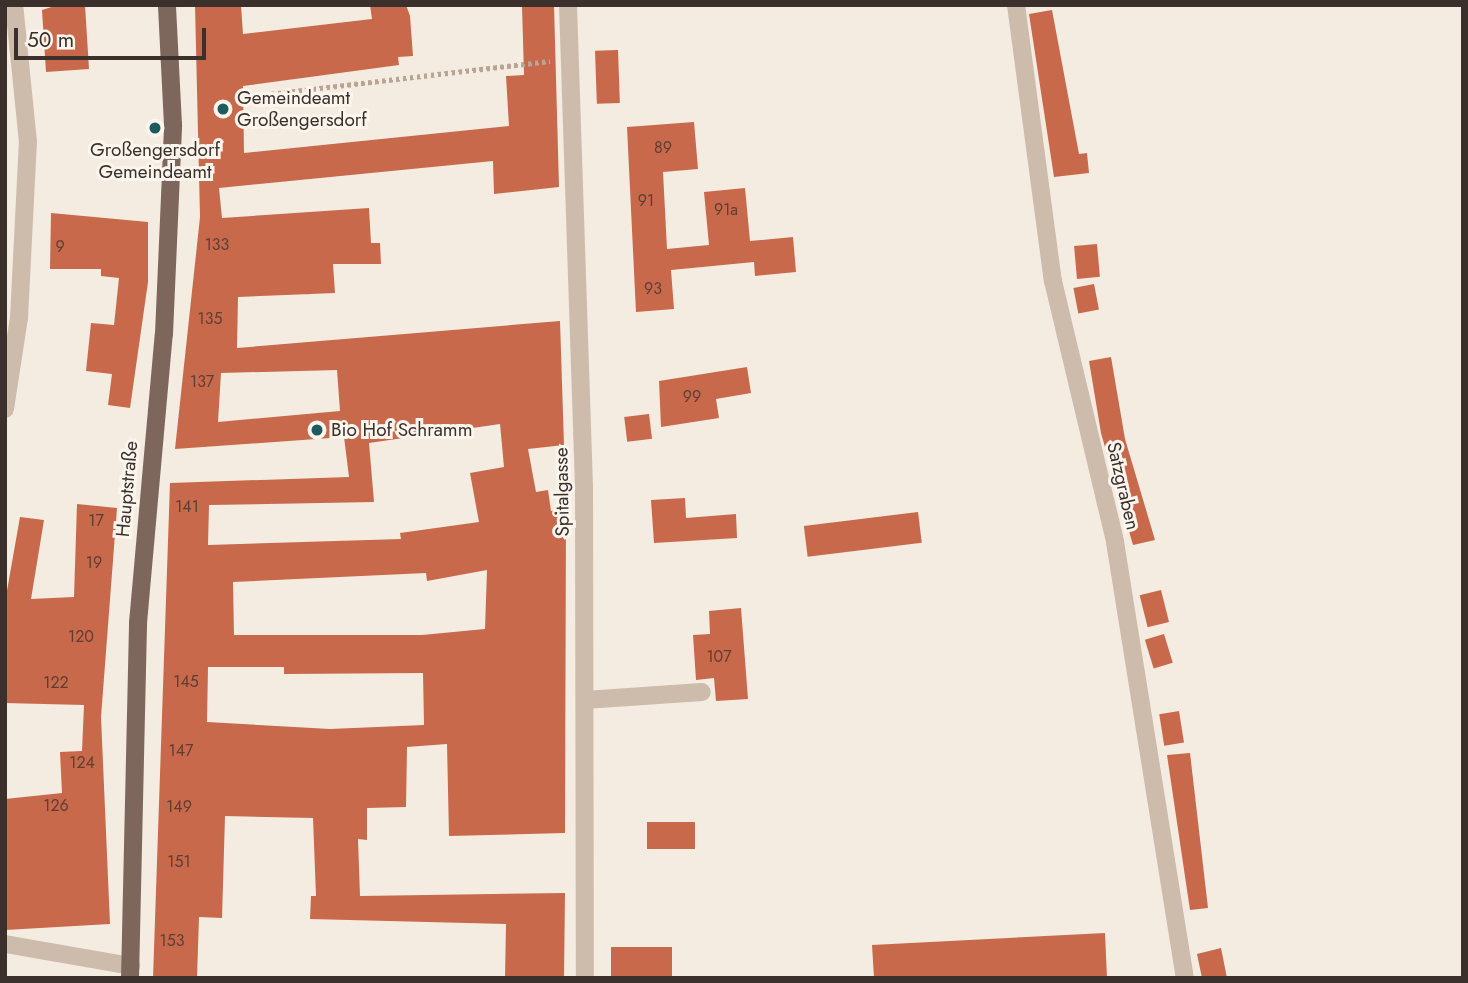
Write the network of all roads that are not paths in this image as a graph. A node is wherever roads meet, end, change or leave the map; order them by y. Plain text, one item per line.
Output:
1 (14, 5) edge
2 (167, 5) edge
3 (568, 5) edge
4 (1016, 5) edge
5 (5, 409) edge
6 (702, 692) dead end
7 (584, 700) junction
8 (5, 944) edge
9 (130, 972) edge
10 (585, 978) edge
11 (1185, 978) edge

1 - 5 street
2 - 9 main road, Hauptstraße
3 - 7 street, Spitalgasse
4 - 11 street, Satzgraben
6 - 7 street
7 - 10 street, Spitalgasse
8 - 9 street

